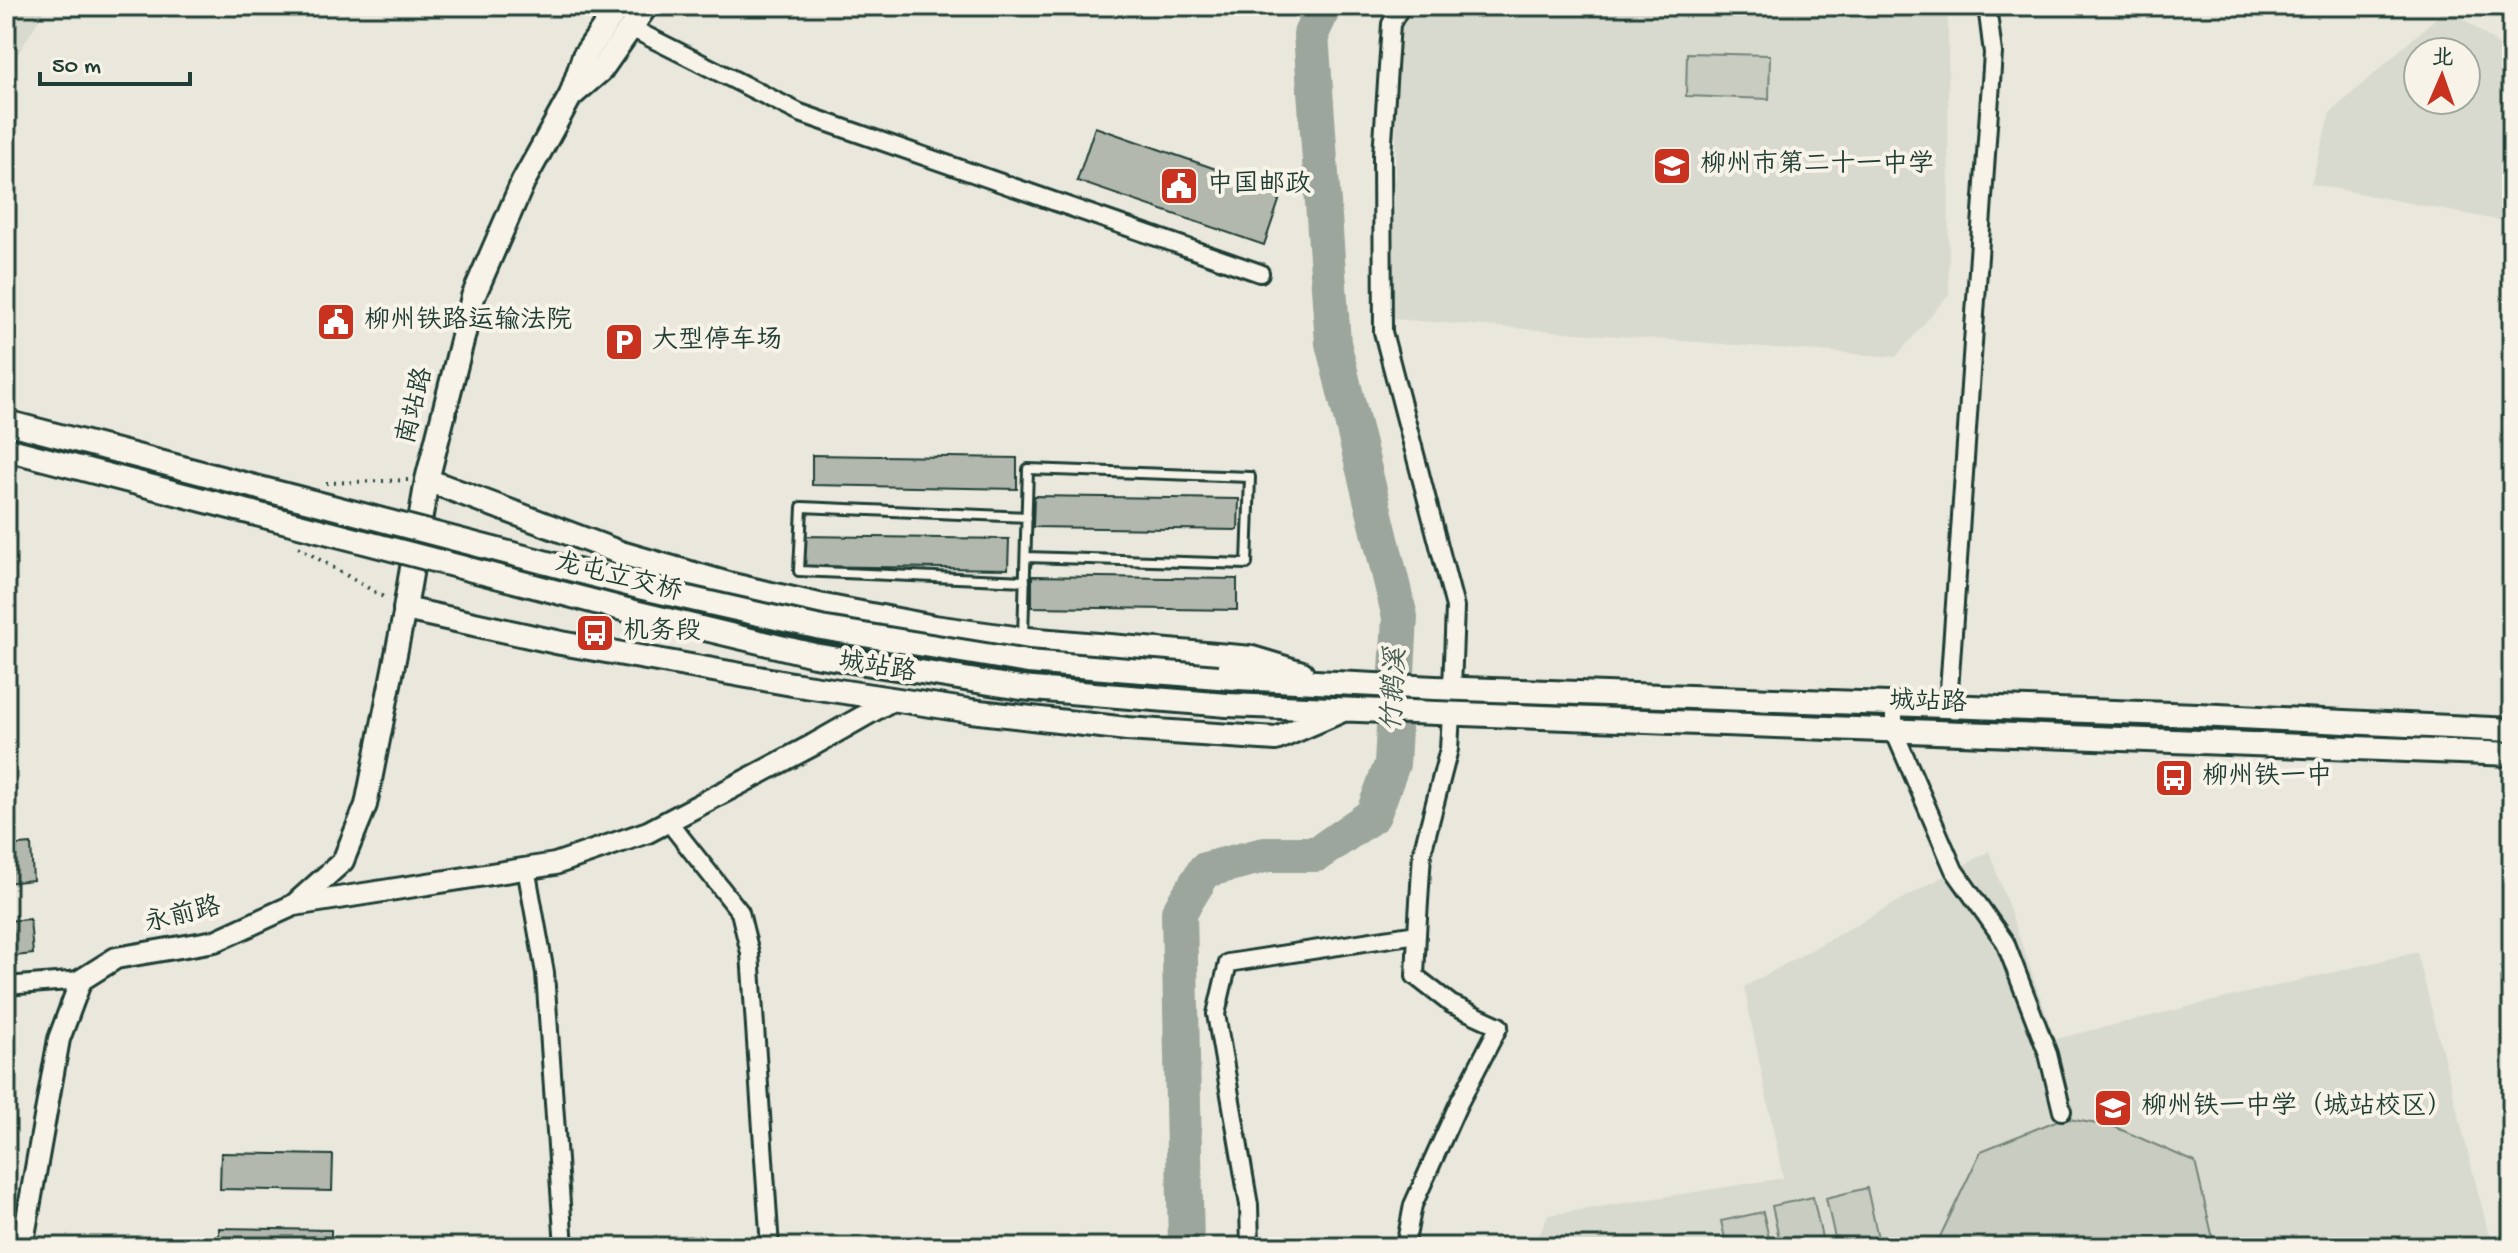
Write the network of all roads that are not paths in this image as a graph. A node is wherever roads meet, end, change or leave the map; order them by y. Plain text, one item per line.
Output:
1 (619, 6) edge
2 (646, 6) edge
3 (1401, 6) edge
4 (1987, 6) edge
5 (631, 28) junction
6 (571, 95) junction
7 (1260, 273) dead end
8 (6, 422) edge
9 (6, 449) edge
10 (427, 480) junction
11 (1027, 517) junction
12 (1026, 557) junction
13 (1025, 581) junction
14 (405, 609) junction
15 (1023, 639) junction
16 (1218, 677) joint
17 (1348, 684) junction
18 (1444, 688) junction
19 (892, 700) junction
20 (1894, 703) junction
21 (1227, 705) joint
22 (1948, 705) junction
23 (1347, 711) junction
24 (1443, 714) junction
25 (2512, 730) edge
26 (1894, 731) junction
27 (2512, 754) edge
28 (668, 821) junction
29 (526, 868) junction
30 (294, 905) junction
31 (1417, 934) junction
32 (81, 980) junction
33 (6, 986) edge
34 (2062, 1111) dead end
35 (22, 1247) edge
36 (564, 1247) edge
37 (770, 1247) edge
38 (1250, 1247) edge
39 (1405, 1247) edge

1 - 6 main road, 南站路
2 - 5 main road, 南站路
3 - 18 street
4 - 22 street
5 - 6 main road, 南站路
5 - 7 street
6 - 10 main road, 南站路
8 - 16 main road, 龙屯立交桥, bridge
9 - 21 main road, 龙屯立交桥, bridge
10 - 14 main road, 南站路
10 - 15 main road, 城站路
11 - 12 lane
11 - 12 lane
11 - 13 lane
12 - 13 lane
13 - 15 lane
14 - 19 main road, 城站路
14 - 30 street, 永前路
15 - 17 main road, 城站路
16 - 17 main road, 城站路
17 - 18 main road, 城站路
18 - 20 main road, 城站路
19 - 23 main road, 城站路
19 - 28 street
20 - 22 main road, 城站路
20 - 26 street
21 - 23 main road, 城站路
22 - 25 main road, 城站路
23 - 24 main road, 城站路
24 - 26 main road, 城站路
24 - 31 street
26 - 27 main road, 城站路
26 - 34 street
28 - 29 street
28 - 37 street
29 - 30 street
29 - 36 street
30 - 32 street, 永前路
31 - 38 street
31 - 39 street
32 - 33 street
32 - 35 street

